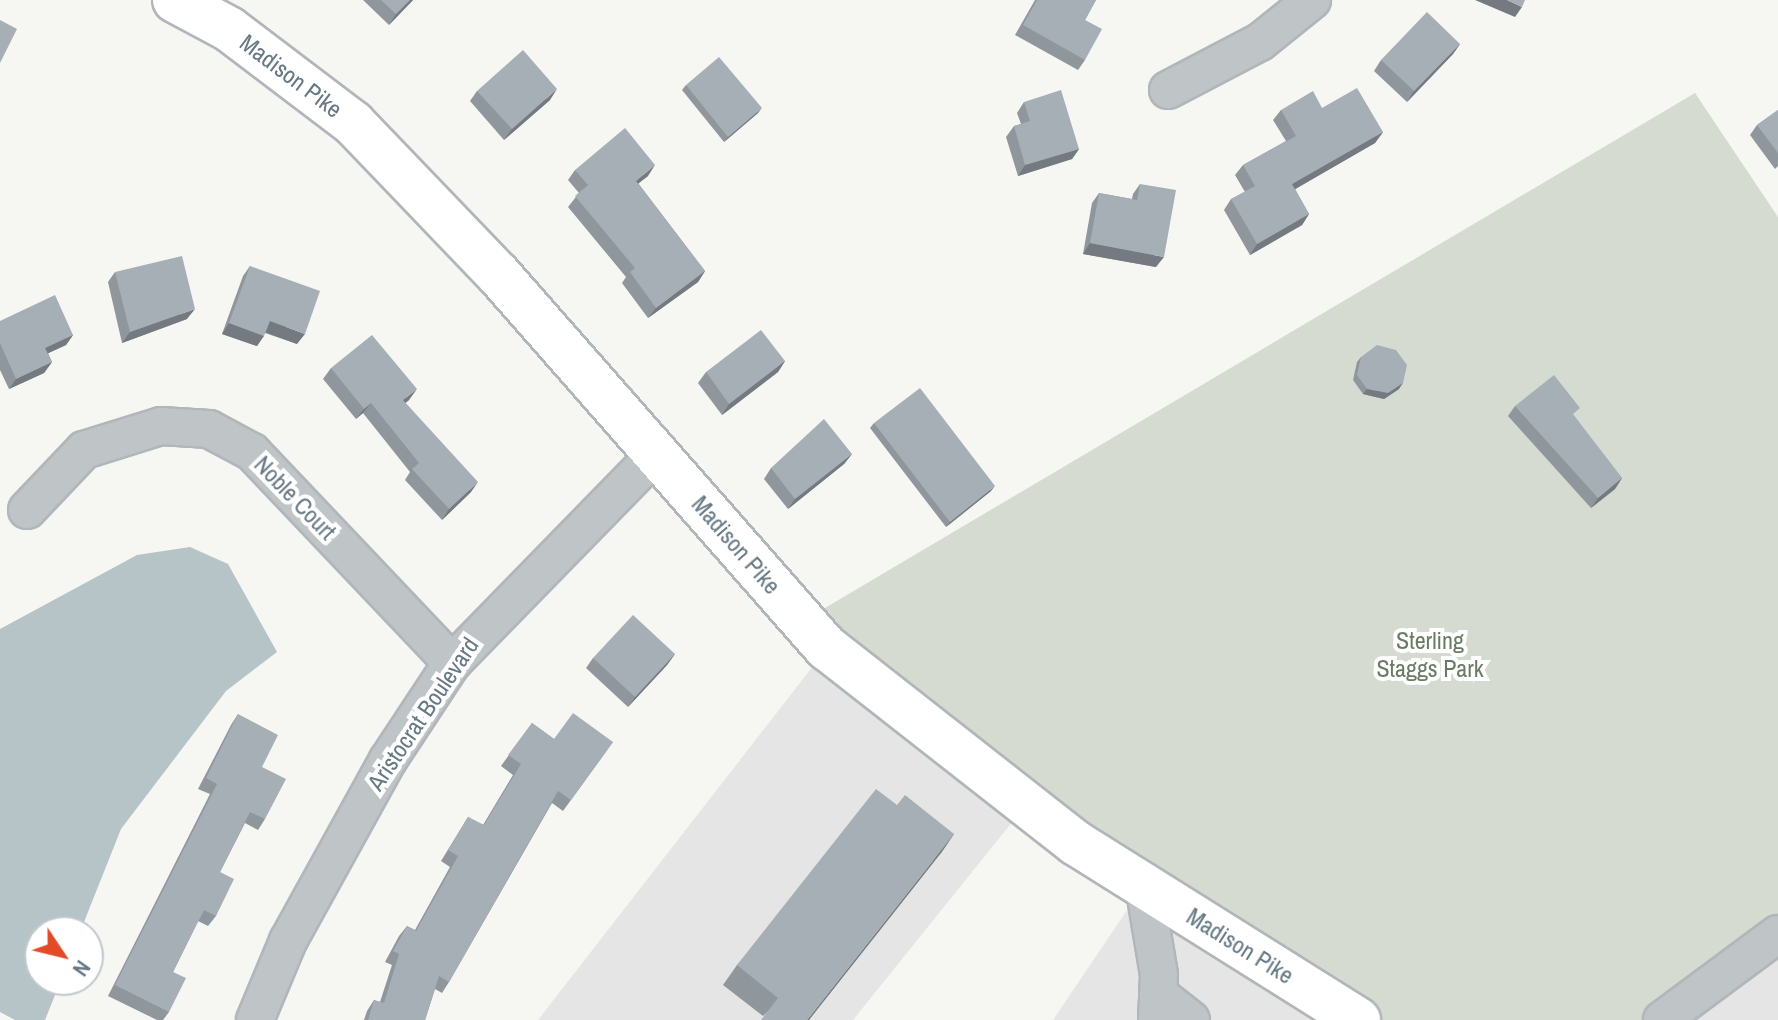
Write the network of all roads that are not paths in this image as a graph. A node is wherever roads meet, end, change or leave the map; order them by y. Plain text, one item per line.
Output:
1 (175, 0) edge
2 (1312, 0) edge
3 (1168, 90) dead end
4 (656, 454) junction
5 (27, 510) dead end
6 (452, 663) junction
7 (1144, 885) junction
8 (1778, 934) edge
9 (1158, 1007) edge
10 (255, 1020) edge
11 (1191, 1020) edge
12 (1358, 1020) edge
13 (1662, 1020) edge

1 - 4 main road, Madison Pike
2 - 3 street
4 - 6 street, Aristocrat Boulevard
4 - 7 main road, Madison Pike
5 - 6 street, Noble Court
6 - 10 street, Aristocrat Boulevard
7 - 9 street
7 - 12 main road, Madison Pike
8 - 13 street
9 - 11 street

